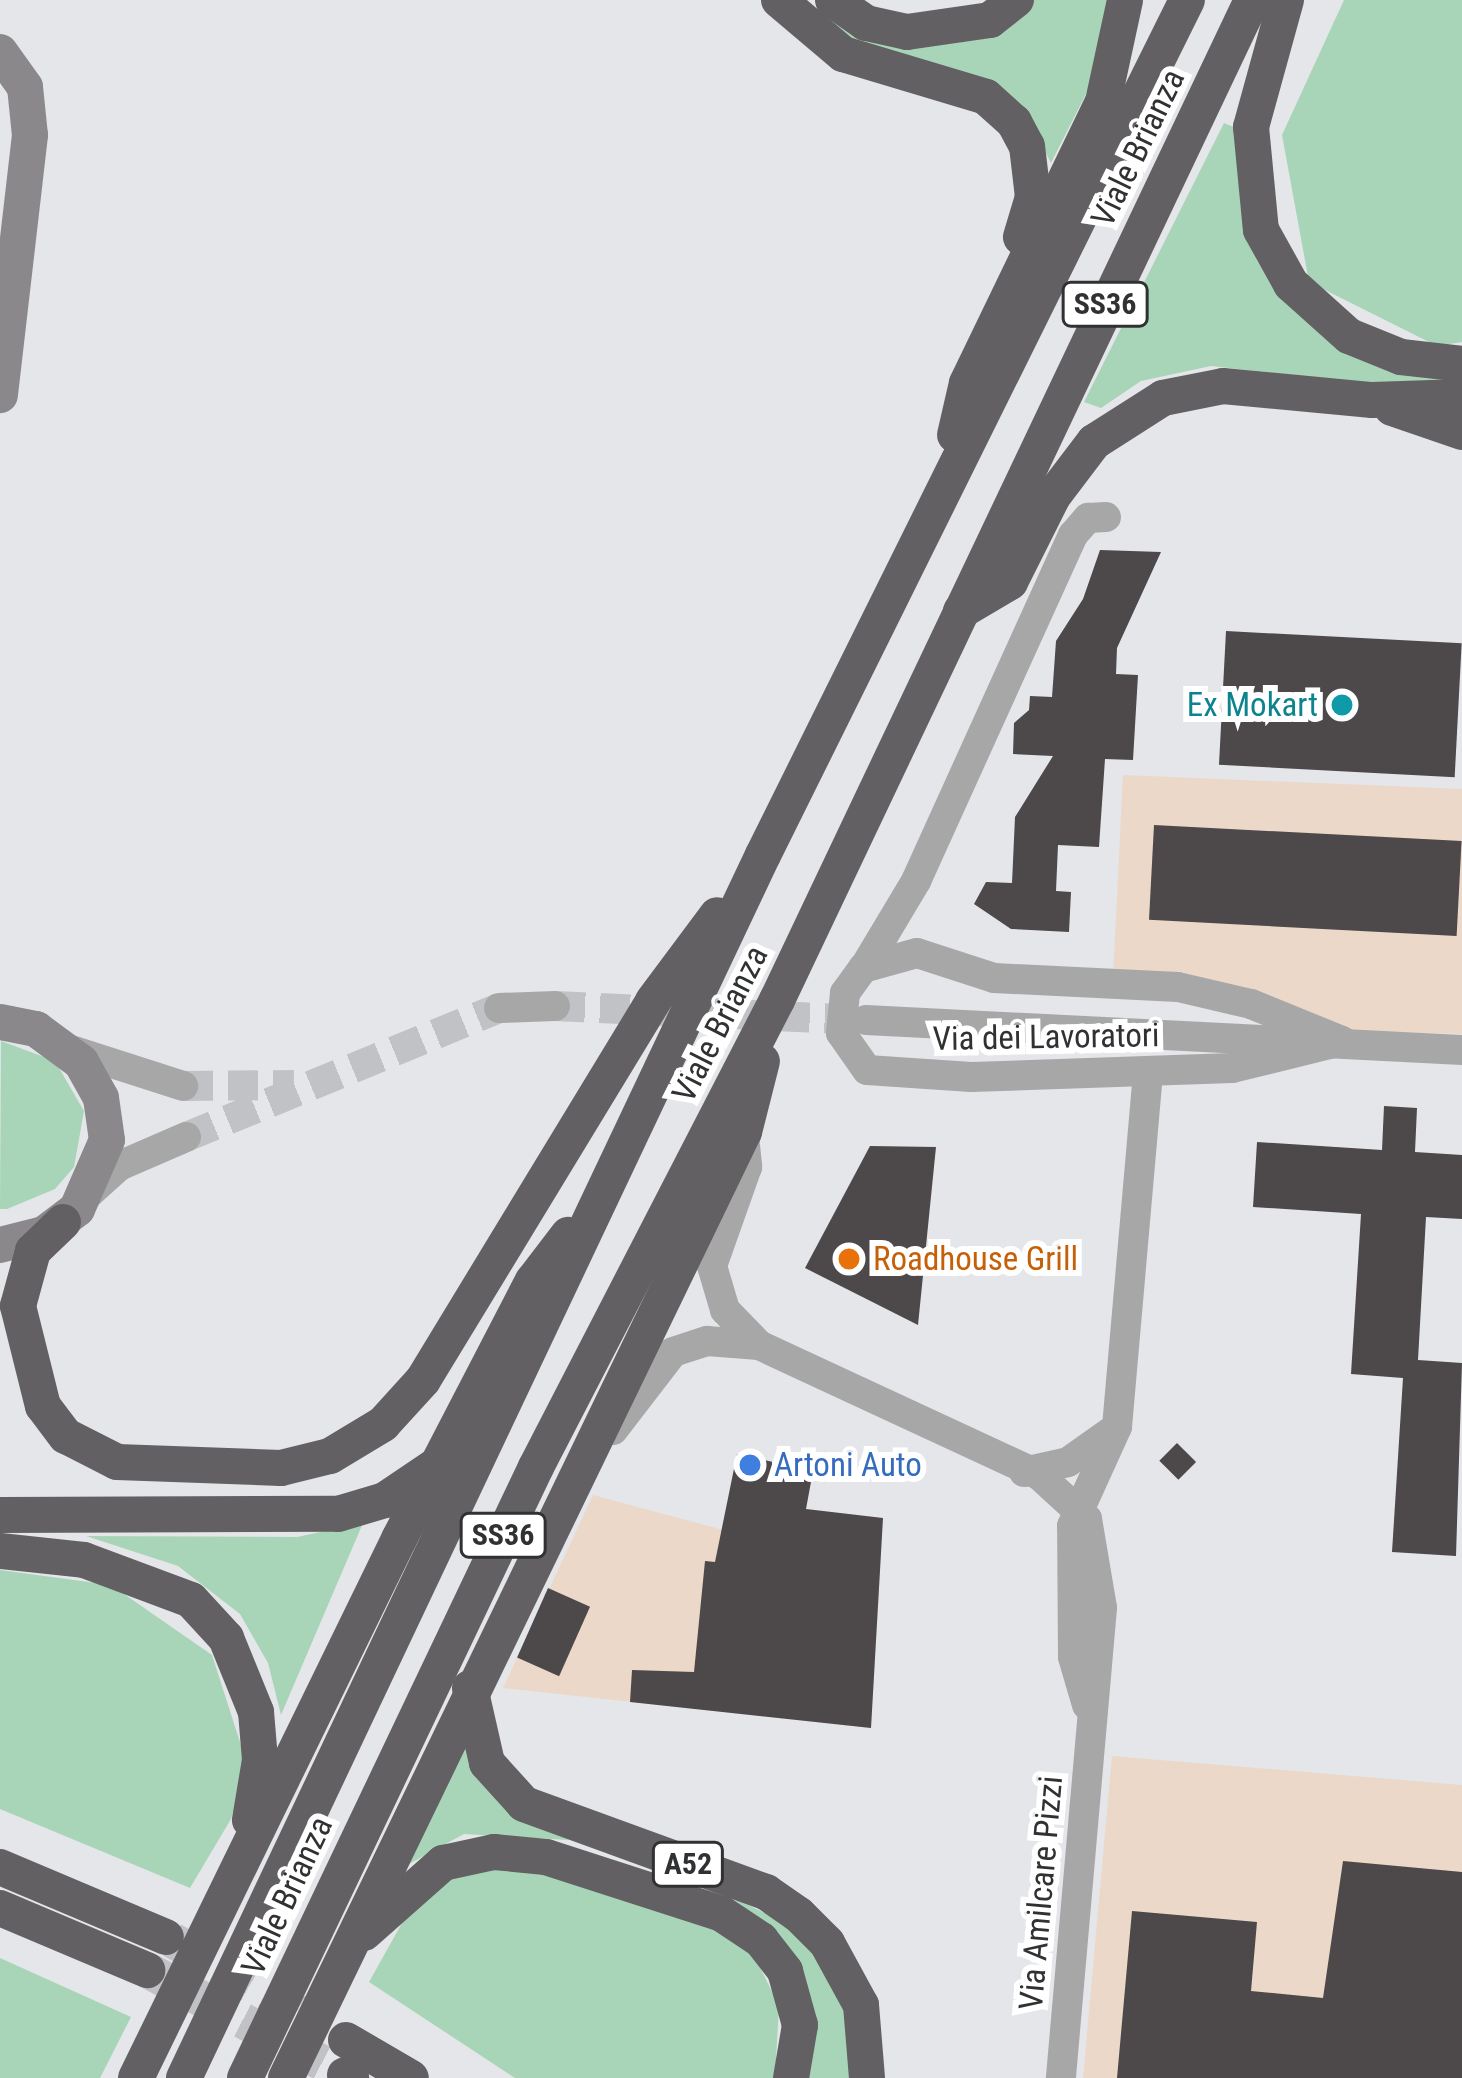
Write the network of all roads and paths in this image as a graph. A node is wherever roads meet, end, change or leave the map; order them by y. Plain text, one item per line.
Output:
1 (778, 0) edge
2 (833, 0) edge
3 (1016, 0) edge
4 (1125, 0) edge
5 (1187, 0) edge
6 (1252, 0) edge
7 (1286, 0) edge
8 (0, 52) edge
9 (0, 100) edge
10 (0, 243) edge
11 (992, 332) junction
12 (1462, 364) edge
13 (0, 395) edge
14 (1462, 397) edge
15 (1372, 400) junction
16 (1462, 431) edge
17 (945, 481) junction
18 (1106, 517) dead end
19 (961, 611) junction
20 (763, 855) junction
21 (916, 881) junction
22 (948, 957) junction
23 (863, 968) junction
24 (777, 1000) junction
25 (555, 1006) tunnel mouth
26 (499, 1008) tunnel mouth
27 (866, 1020) tunnel mouth
28 (0, 1022) edge
29 (1342, 1041) junction
30 (68, 1049) junction
31 (1462, 1050) edge
32 (1148, 1071) junction
33 (184, 1086) tunnel mouth
34 (744, 1132) junction
35 (186, 1137) tunnel mouth
36 (620, 1164) junction
37 (89, 1193) junction
38 (63, 1222) junction
39 (0, 1245) edge
40 (758, 1345) junction
41 (1117, 1427) junction
42 (443, 1460) junction
43 (1024, 1472) junction
44 (574, 1476) junction
45 (0, 1515) edge
46 (1076, 1516) junction
47 (0, 1551) edge
48 (470, 1688) junction
49 (0, 1840) edge
50 (0, 1867) edge
51 (57, 1888) junction
52 (0, 1908) edge
53 (214, 1913) junction
54 (166, 1937) tunnel mouth
55 (337, 1963) junction
56 (147, 1970) tunnel mouth
57 (348, 2064) edge
58 (136, 2075) edge
59 (184, 2078) edge
60 (245, 2078) edge
61 (286, 2078) edge
62 (411, 2078) edge
63 (791, 2078) edge
64 (867, 2078) edge
65 (1061, 2078) edge

1 - 11 highway
2 - 3 highway
4 - 11 highway
5 - 17 highway, Viale Brianza / SS36
6 - 19 highway, Viale Brianza / SS36
7 - 12 highway
8 - 13 street
9 - 10 street
11 - 17 highway
14 - 15 highway
15 - 16 highway
15 - 19 highway
17 - 20 highway, Viale Brianza / SS36
18 - 21 street, Via dei Lavoratori
19 - 24 highway, Viale Brianza / SS36
20 - 36 highway, Viale Brianza / SS36
20 - 38 highway
21 - 22 street, Via dei Lavoratori
21 - 23 street, Via dei Lavoratori
22 - 23 street, Via dei Lavoratori
22 - 29 street, Via dei Lavoratori
23 - 32 street, Via dei Lavoratori
24 - 34 highway
24 - 60 highway, Viale Brianza / SS36
25 - 26 street
27 - 29 street, Via dei Lavoratori
28 - 30 street
29 - 31 street, Via dei Lavoratori
29 - 32 street, Via dei Lavoratori
30 - 33 street
30 - 37 street
32 - 41 street
34 - 40 street
34 - 44 highway
35 - 37 street
36 - 42 highway
36 - 59 highway, Viale Brianza / SS36
37 - 38 street
38 - 39 street
40 - 43 street
40 - 44 street
41 - 43 street
41 - 46 street
42 - 45 highway
42 - 53 highway
43 - 46 street
44 - 48 highway
46 - 65 street, Via Amilcare Pizzi
47 - 53 highway
48 - 55 highway
48 - 64 highway, A52
49 - 51 highway
50 - 51 highway
51 - 54 highway
52 - 56 highway
53 - 58 highway
55 - 61 highway
55 - 63 highway
57 - 62 highway

